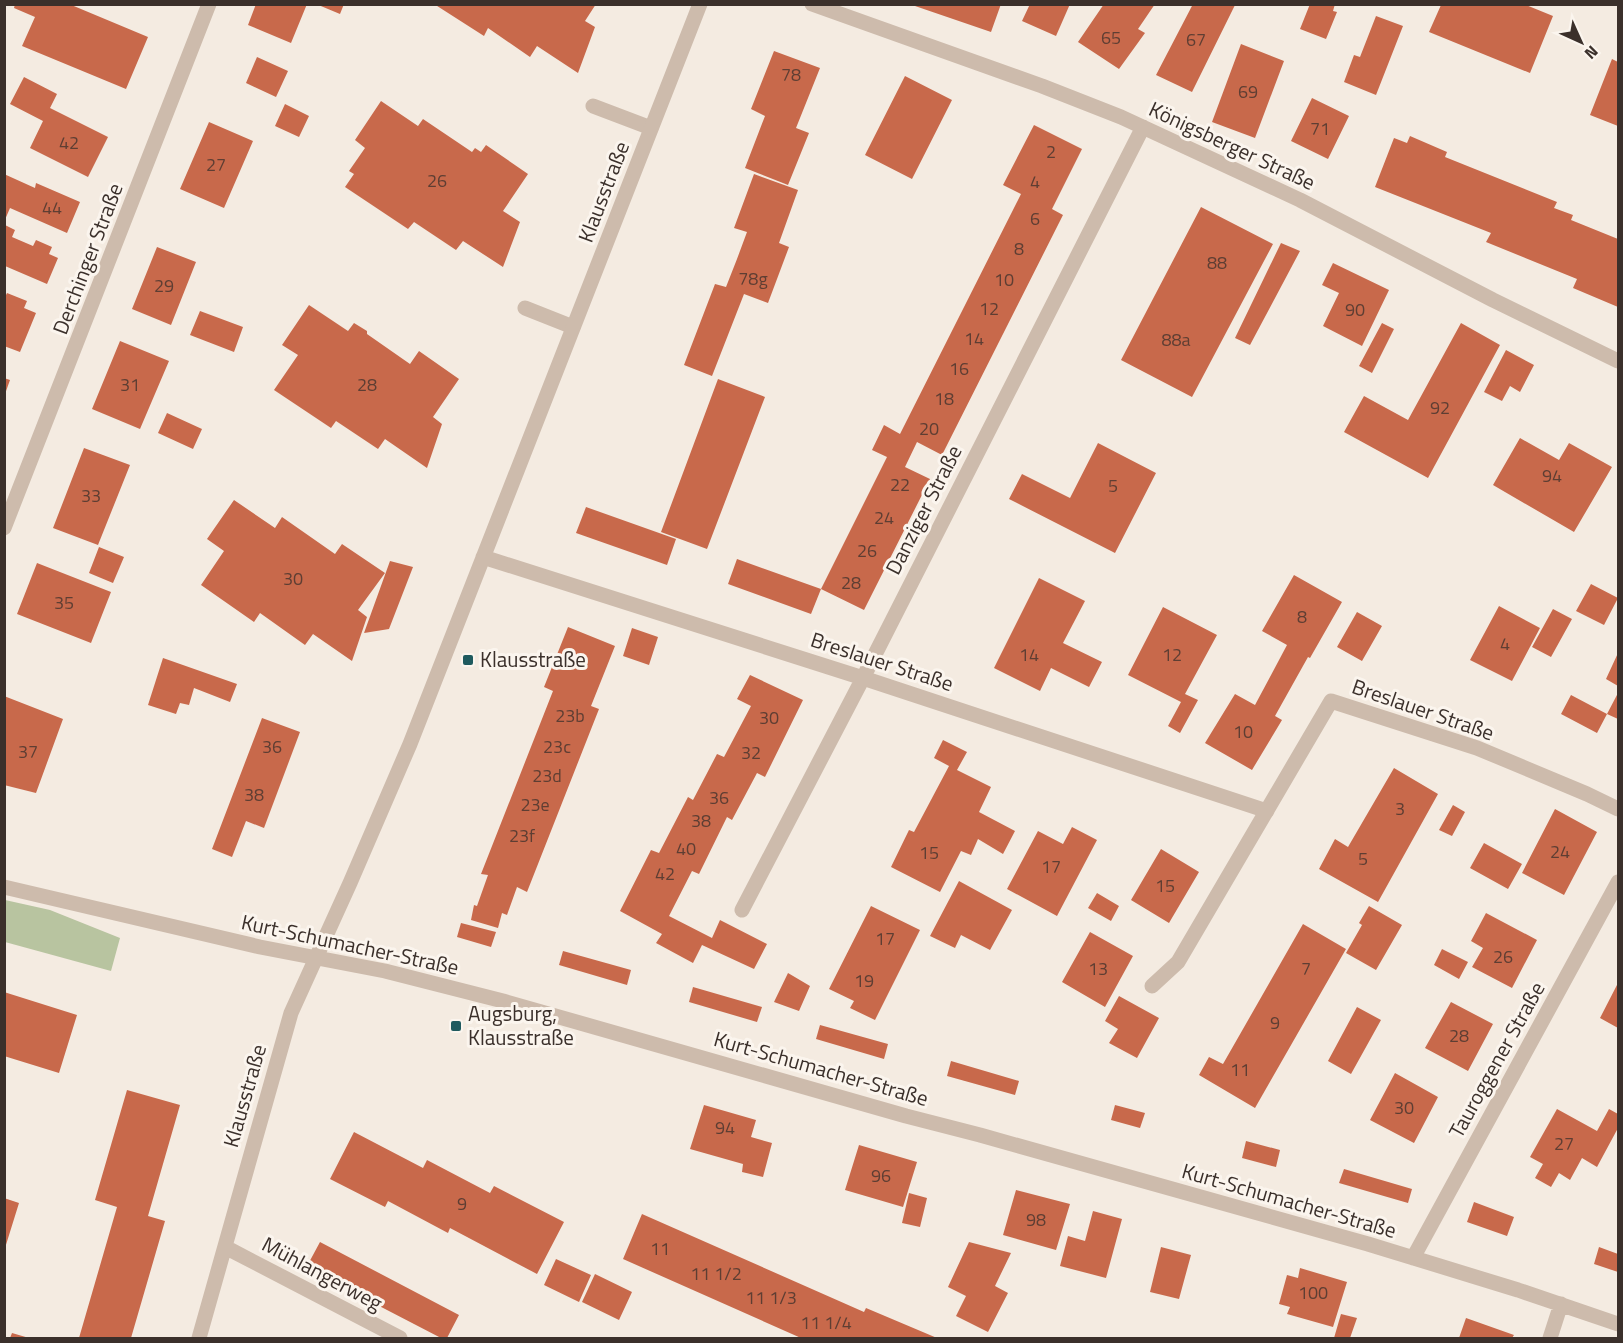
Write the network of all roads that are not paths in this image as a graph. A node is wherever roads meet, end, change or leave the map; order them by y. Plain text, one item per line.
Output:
1 (209, 4) edge
2 (700, 4) edge
3 (813, 4) edge
4 (593, 106) dead end
5 (1143, 127) junction
6 (651, 128) junction
7 (525, 308) dead end
8 (573, 327) junction
9 (1618, 362) edge
10 (4, 528) edge
11 (483, 557) junction
12 (862, 678) junction
13 (1618, 808) edge
14 (1267, 811) junction
15 (1618, 882) edge
16 (4, 887) edge
17 (742, 910) dead end
18 (315, 957) junction
19 (1152, 986) dead end
20 (225, 1247) junction
21 (1413, 1258) junction
22 (1562, 1304) junction
23 (1618, 1324) edge
24 (199, 1338) edge
25 (400, 1338) edge
26 (1550, 1338) edge

1 - 10 street, Derchinger Straße
2 - 6 street, Klausstraße
3 - 5 street, Königsberger Straße
4 - 6 street
5 - 9 street, Königsberger Straße
5 - 12 street, Danziger Straße
6 - 8 street, Klausstraße
7 - 8 street
8 - 11 street, Klausstraße
11 - 12 street, Breslauer Straße
11 - 18 street, Klausstraße
12 - 14 street, Breslauer Straße
12 - 17 street, Danziger Straße
13 - 14 street, Breslauer Straße
14 - 19 street, Breslauer Straße
15 - 21 street, Tauroggener Straße
16 - 18 street, Kurt-Schumacher-Straße
18 - 20 street, Klausstraße
18 - 21 street, Kurt-Schumacher-Straße
20 - 24 street, Klausstraße
20 - 25 street, Mühlangerweg
21 - 22 street, Kurt-Schumacher-Straße
22 - 23 street, Kurt-Schumacher-Straße
22 - 26 street

